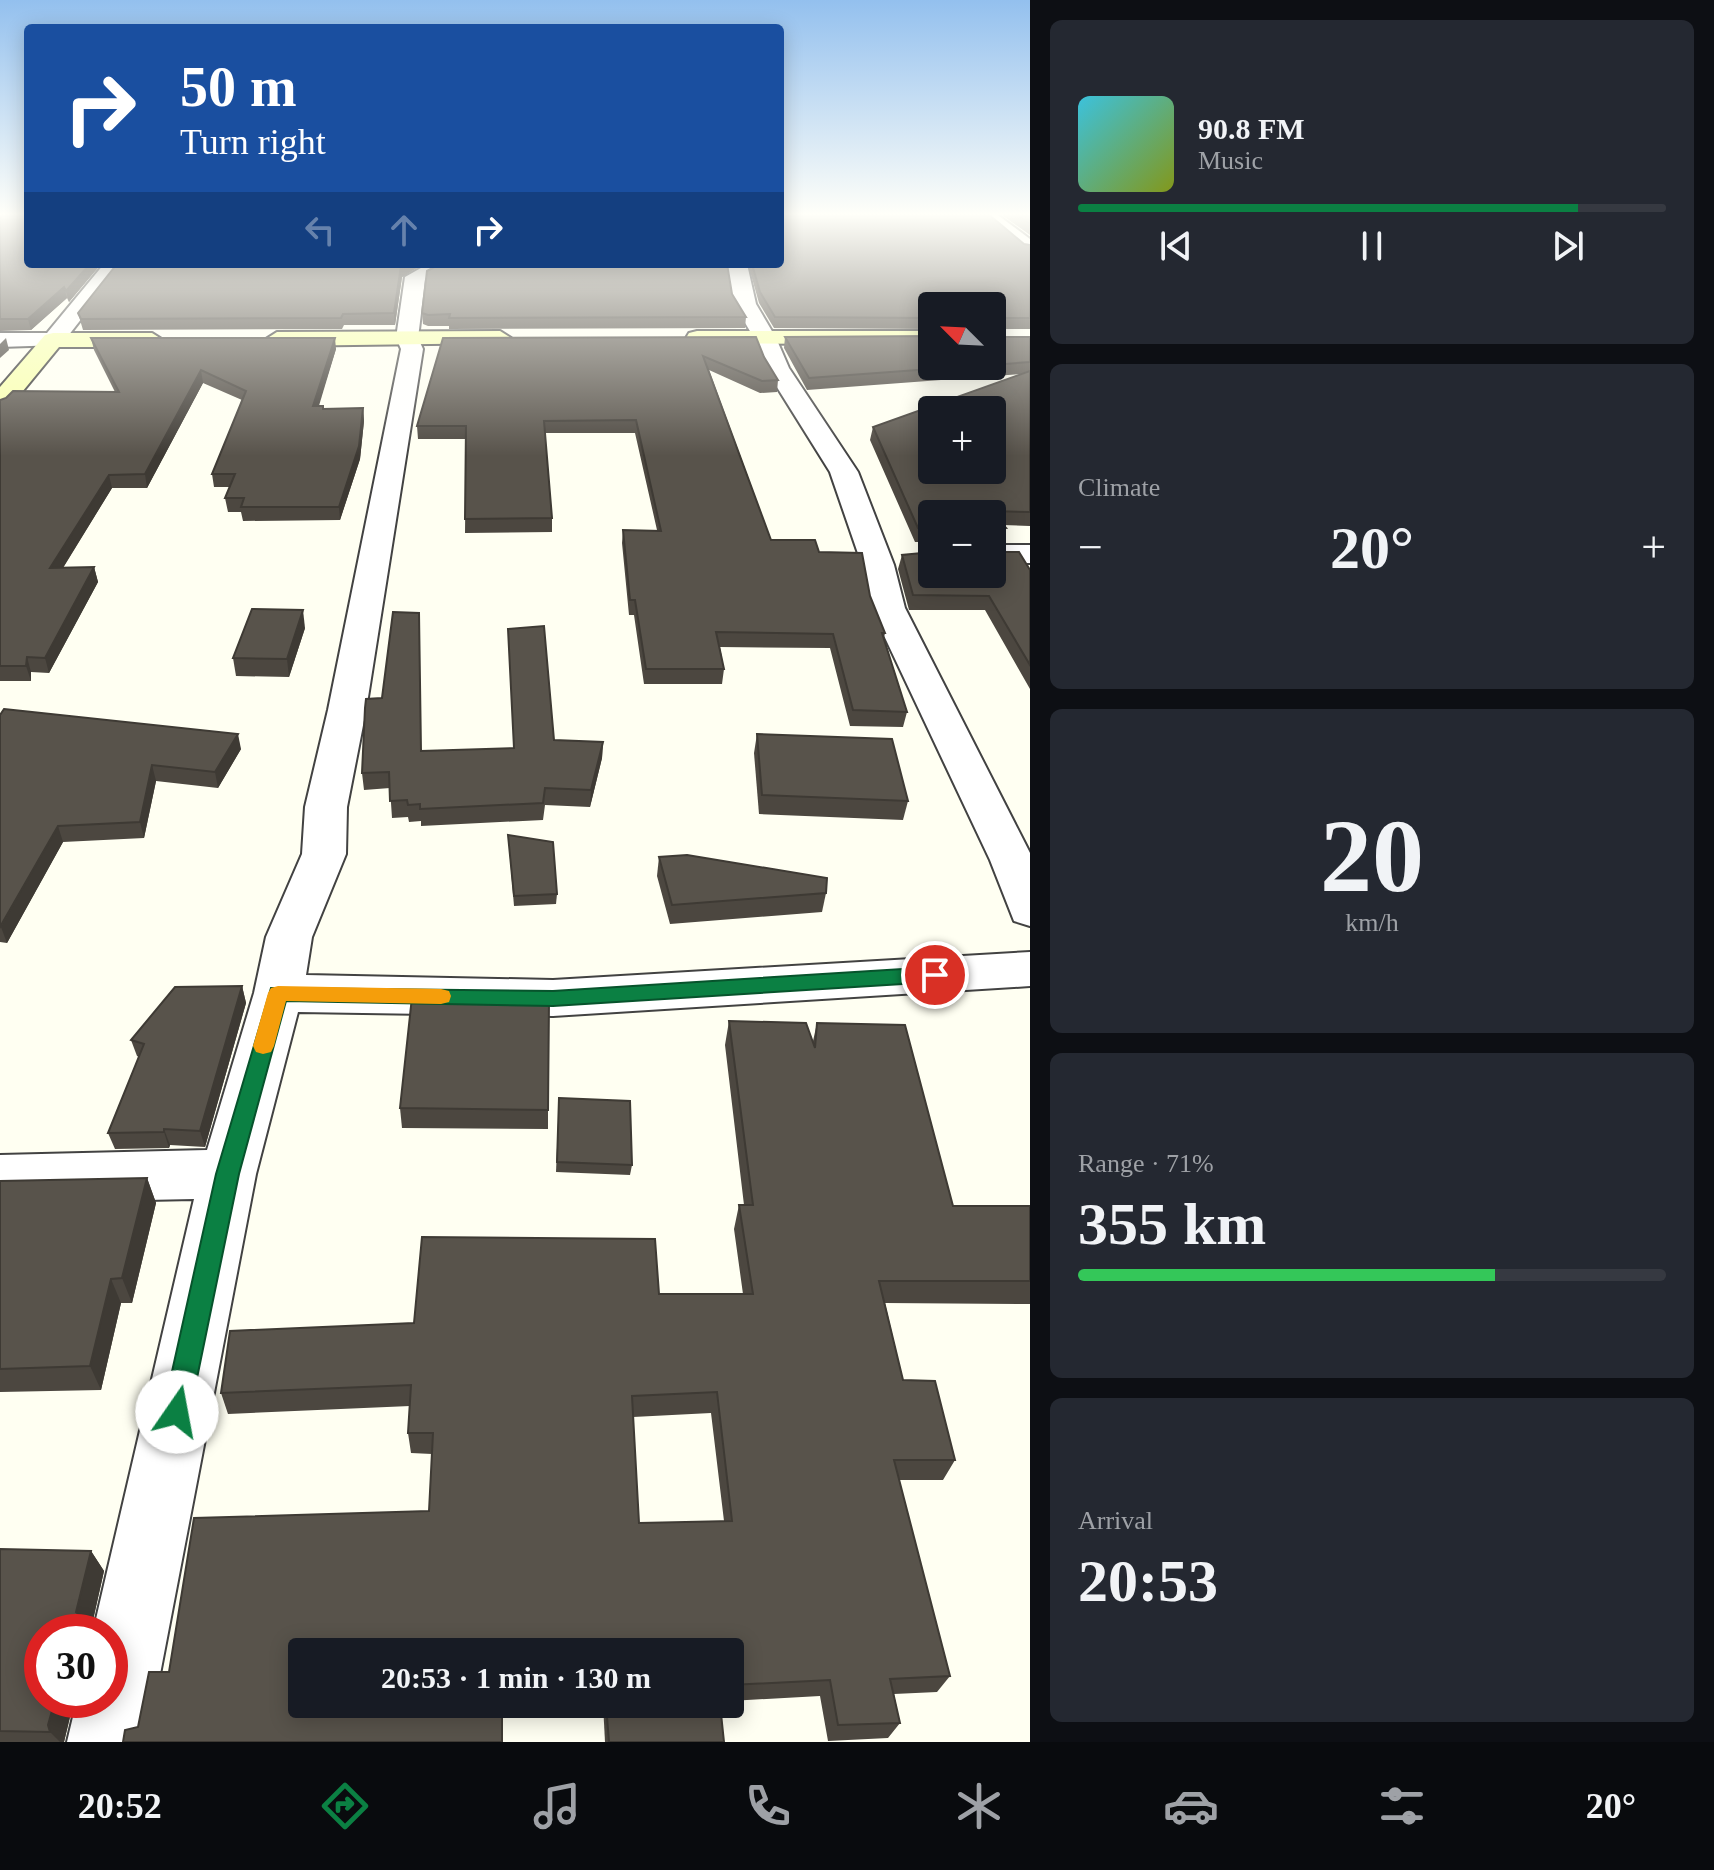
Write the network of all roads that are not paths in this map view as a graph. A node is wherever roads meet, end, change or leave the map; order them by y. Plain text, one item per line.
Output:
1 (90, 294) edge
2 (413, 294) edge
3 (741, 294) edge
4 (407, 338) junction
5 (516, 338) edge
6 (672, 338) edge
7 (765, 338) junction
8 (918, 338) edge
9 (176, 339) edge
10 (253, 339) edge
11 (0, 340) edge
12 (53, 340) junction
13 (0, 403) edge
14 (1006, 554) edge
15 (1030, 554) edge
16 (1030, 910) edge
17 (1030, 969) edge
18 (278, 993) junction
19 (228, 1174) junction
20 (0, 1179) edge
21 (107, 1742) edge

1 - 12 street
2 - 4 street
3 - 7 street
4 - 5 street
4 - 10 street
4 - 18 street
6 - 7 street
7 - 8 street
7 - 16 street
9 - 12 street
11 - 12 street
12 - 13 street
14 - 15 street
17 - 18 street
18 - 19 street
19 - 20 street
19 - 21 street

